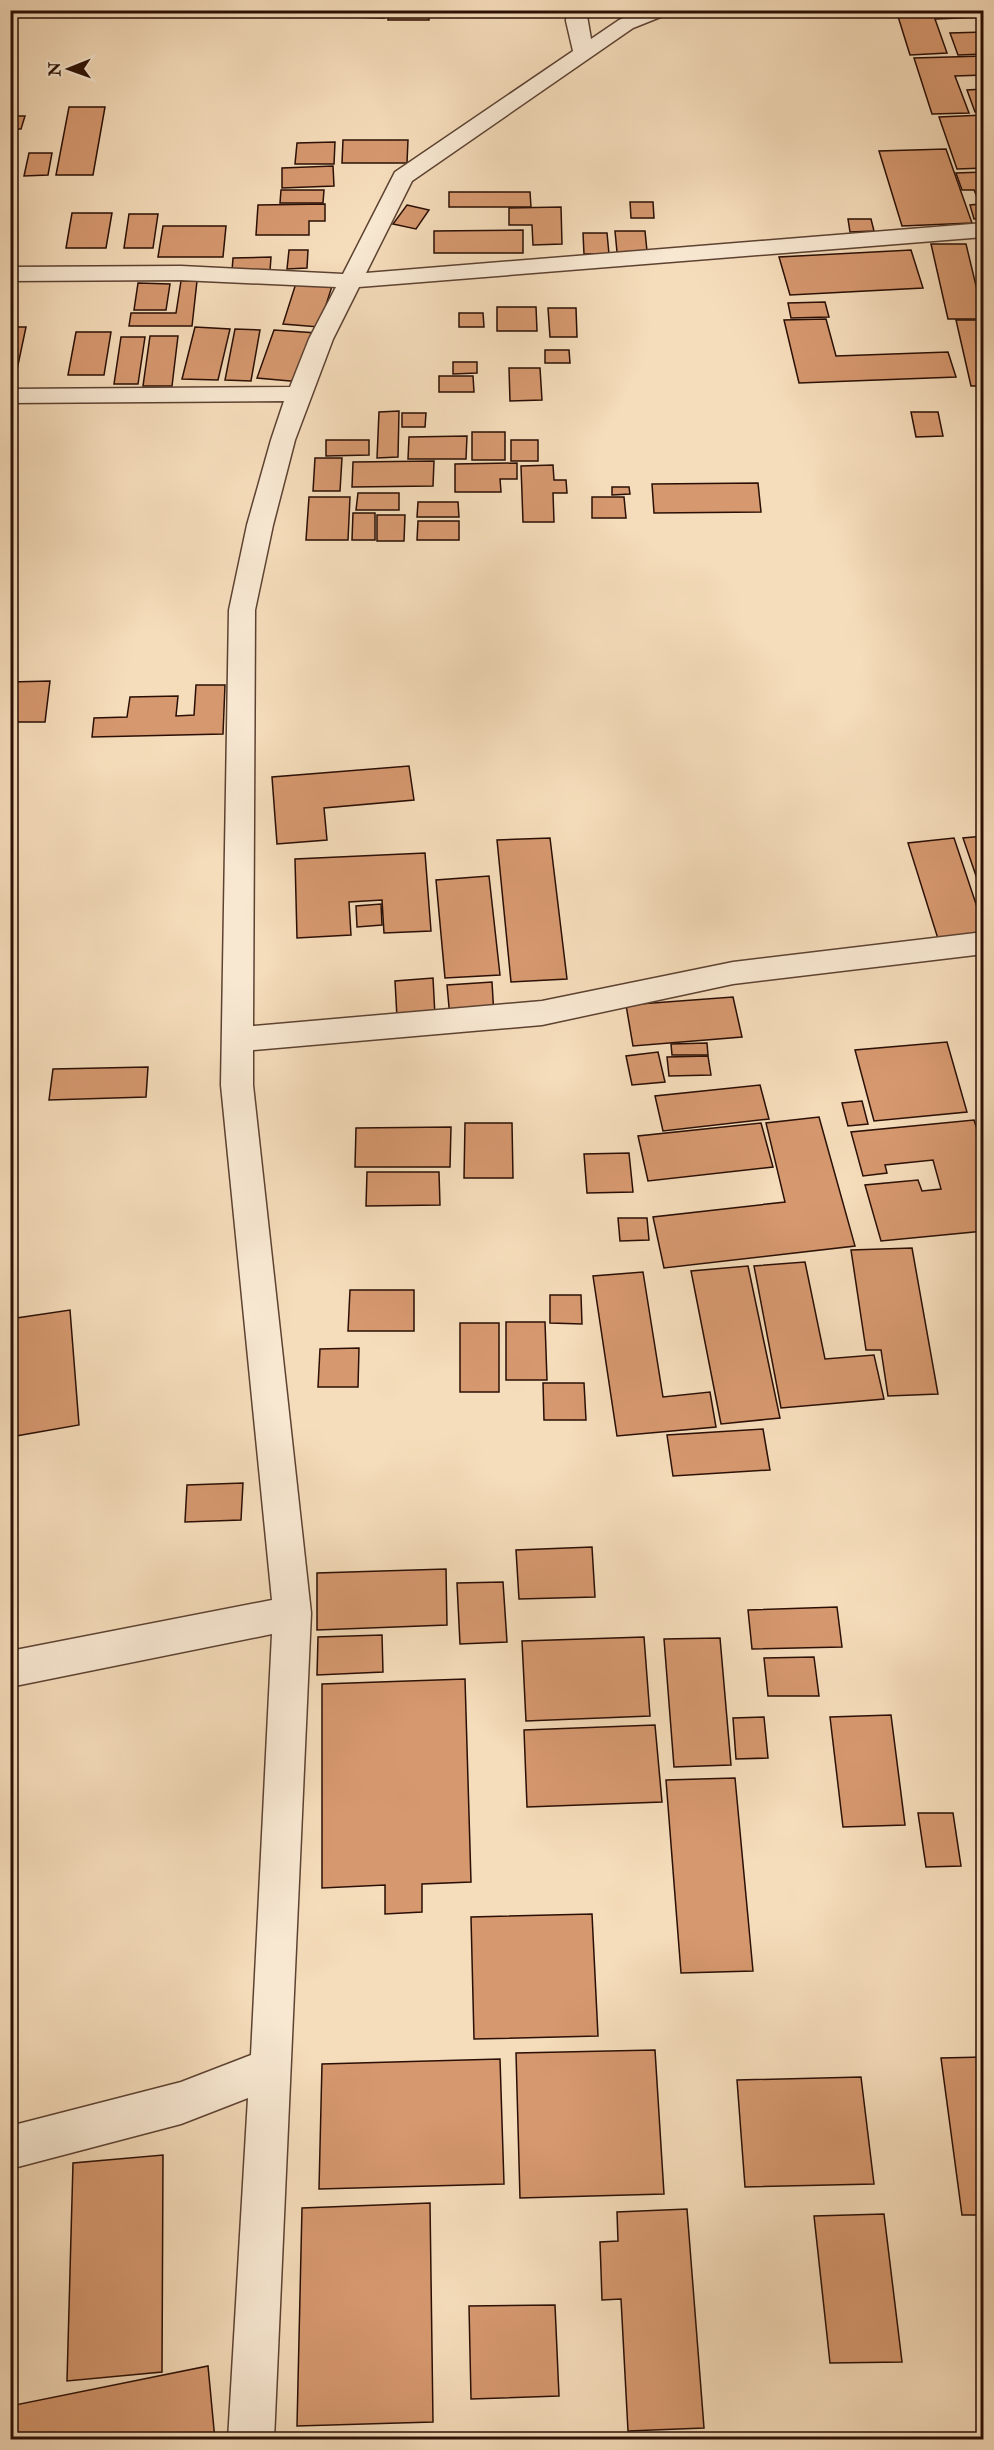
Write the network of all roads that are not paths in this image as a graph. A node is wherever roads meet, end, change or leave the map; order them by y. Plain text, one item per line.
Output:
1 (576, 10) edge
2 (661, 10) edge
3 (584, 52) junction
4 (984, 230) edge
5 (10, 274) edge
6 (352, 281) junction
7 (299, 394) junction
8 (10, 396) edge
9 (984, 943) edge
10 (238, 1039) junction
11 (292, 1614) junction
12 (10, 1669) edge
13 (271, 2068) junction
14 (10, 2148) edge
15 (251, 2439) edge

1 - 3 street
2 - 3 street
3 - 6 street
4 - 6 street
5 - 6 street
6 - 7 street
7 - 8 street
7 - 10 street
9 - 10 street
10 - 11 street
11 - 12 street
11 - 13 street
13 - 14 street
13 - 15 street

